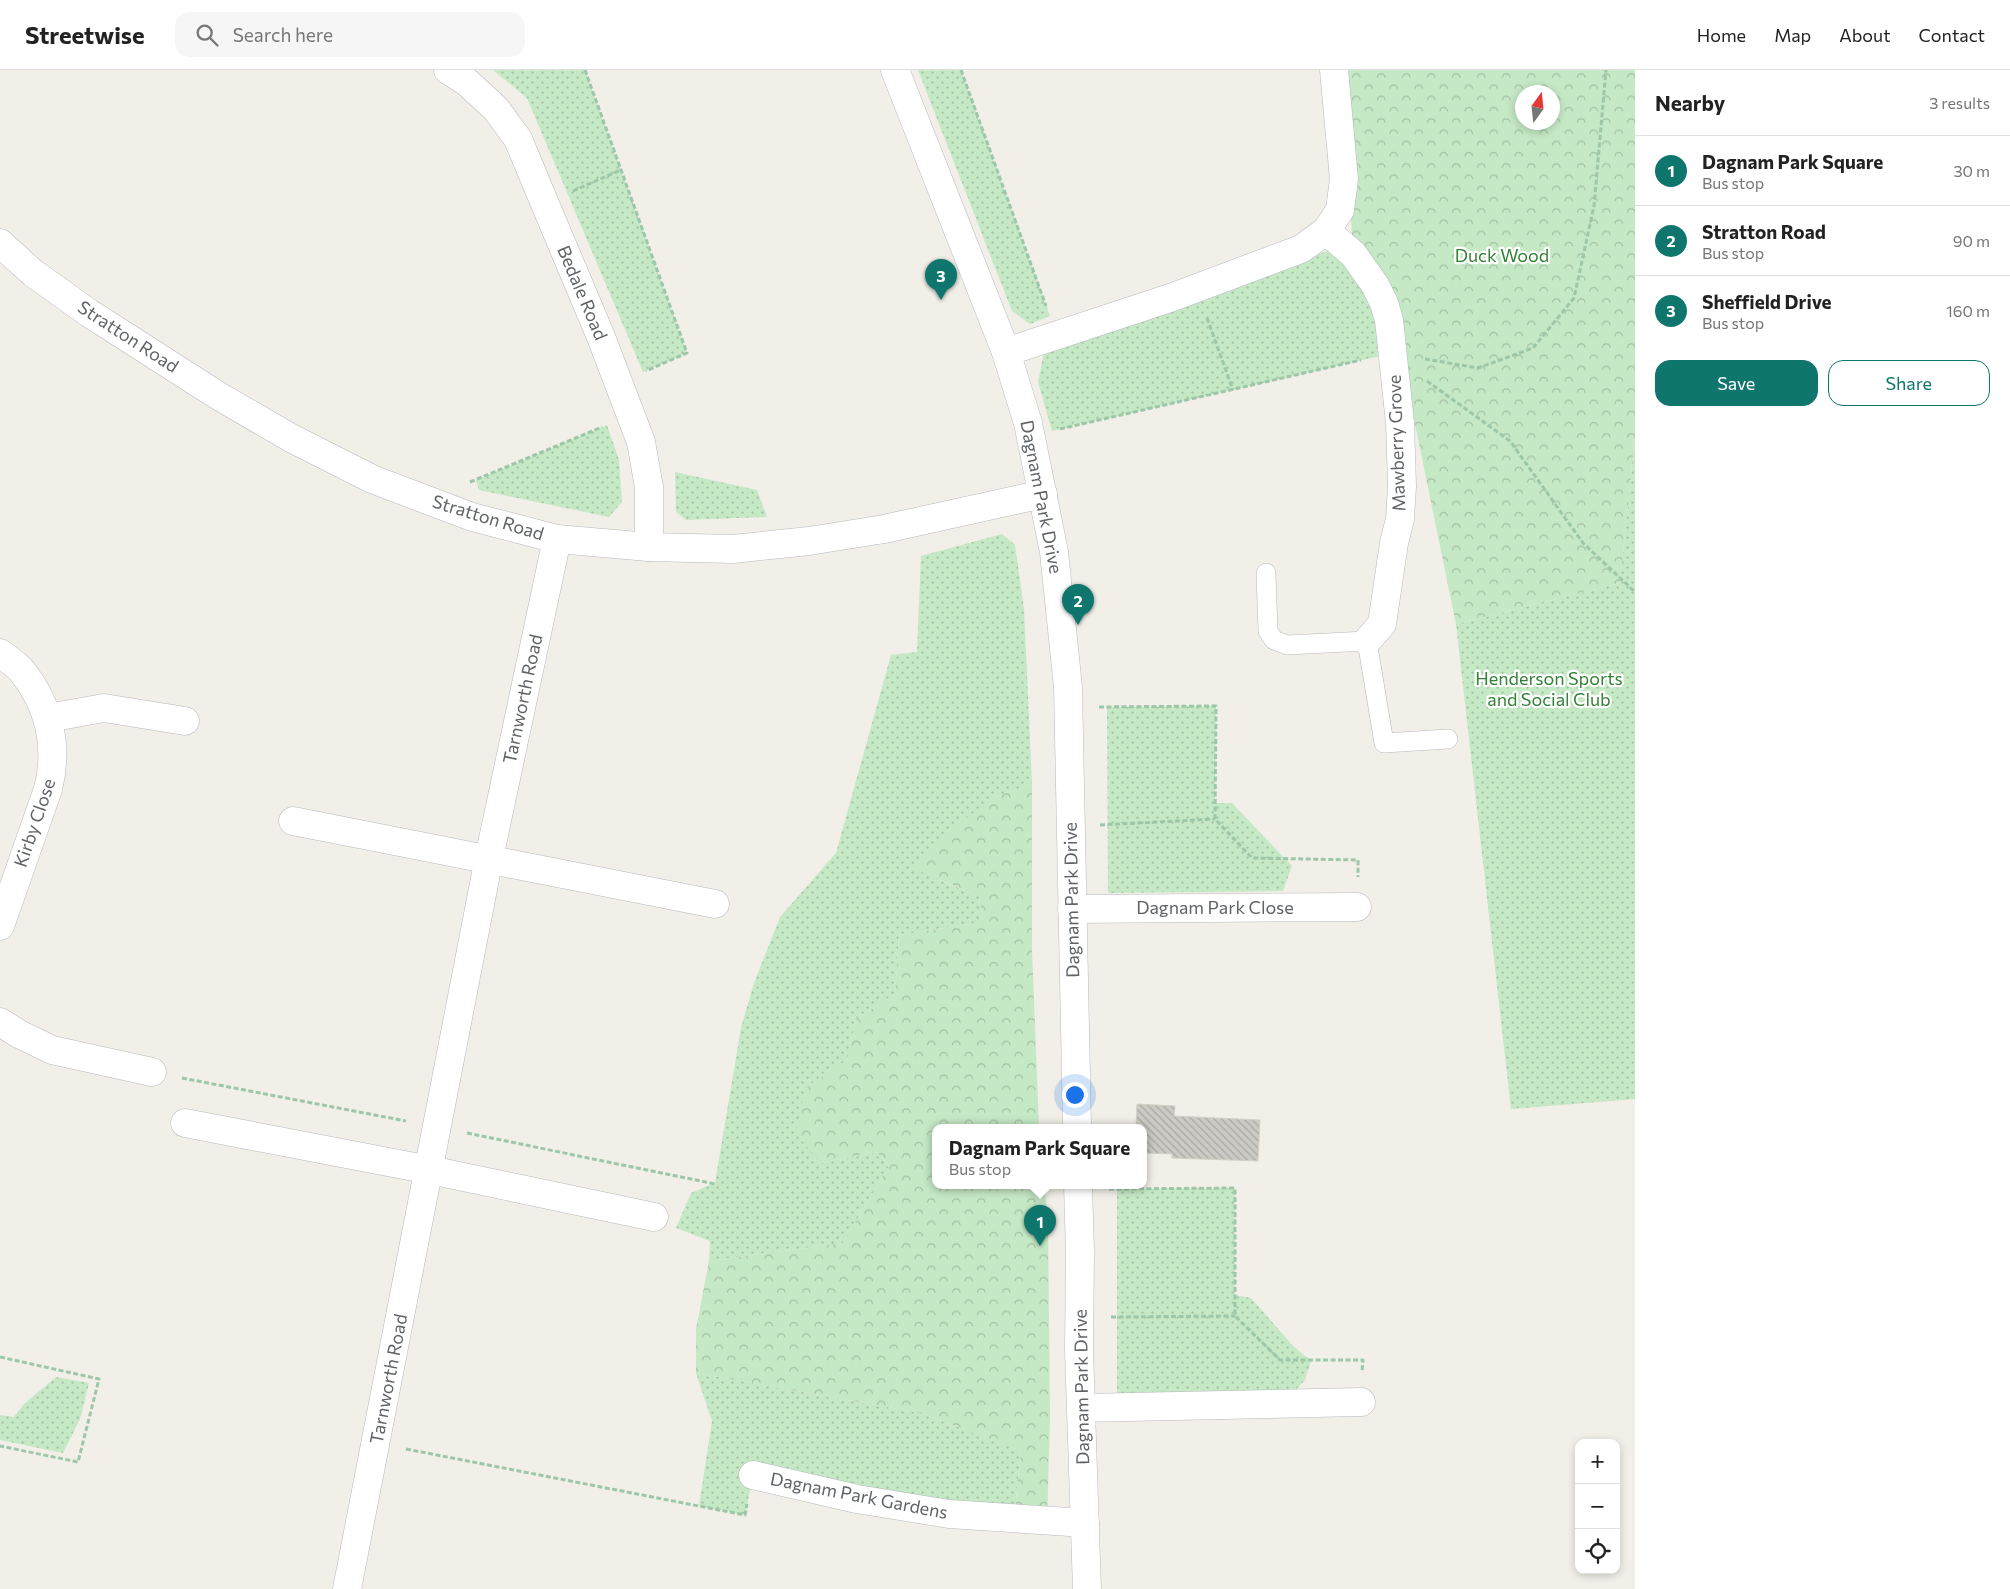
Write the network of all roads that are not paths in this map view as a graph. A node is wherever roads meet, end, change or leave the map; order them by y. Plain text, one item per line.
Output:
1 (448, 70) edge
2 (895, 70) edge
3 (1334, 70) edge
4 (1326, 231) junction
5 (0, 243) edge
6 (1006, 352) junction
7 (1044, 494) junction
8 (557, 540) junction
9 (649, 548) junction
10 (1266, 573) dead end
11 (1367, 641) junction
12 (0, 653) edge
13 (48, 718) junction
14 (185, 721) dead end
15 (1448, 739) dead end
16 (293, 820) dead end
17 (489, 858) junction
18 (715, 904) dead end
19 (1358, 907) road end
20 (1072, 909) junction
21 (0, 926) edge
22 (0, 1022) edge
23 (152, 1072) road end
24 (185, 1123) dead end
25 (1077, 1124) edge
26 (430, 1170) junction
27 (1079, 1189) edge
28 (654, 1217) dead end
29 (1361, 1402) road end
30 (1082, 1408) junction
31 (753, 1474) road end
32 (1085, 1523) junction
33 (347, 1589) edge
34 (1087, 1589) edge

1 - 9 street, Bedale Road
2 - 6 street, Dagnam Park Drive
3 - 4 street
4 - 6 street
4 - 11 street, Mawberry Grove
5 - 8 street, Stratton Road
6 - 7 street, Dagnam Park Drive
7 - 9 street, Stratton Road
7 - 20 street, Dagnam Park Drive
8 - 9 street, Stratton Road
8 - 17 street, Tarnworth Road
10 - 11 lane
11 - 15 lane
12 - 13 street, Kirby Close
13 - 14 street
13 - 21 street, Kirby Close
16 - 17 street
17 - 18 street
17 - 26 street, Tarnworth Road
19 - 20 street, Dagnam Park Close
20 - 25 street, Dagnam Park Drive
22 - 23 street
24 - 26 street
26 - 28 street
26 - 33 street, Tarnworth Road
27 - 30 street, Dagnam Park Drive
29 - 30 street
30 - 32 street, Dagnam Park Drive
31 - 32 street, Dagnam Park Gardens
32 - 34 street, Dagnam Park Drive

